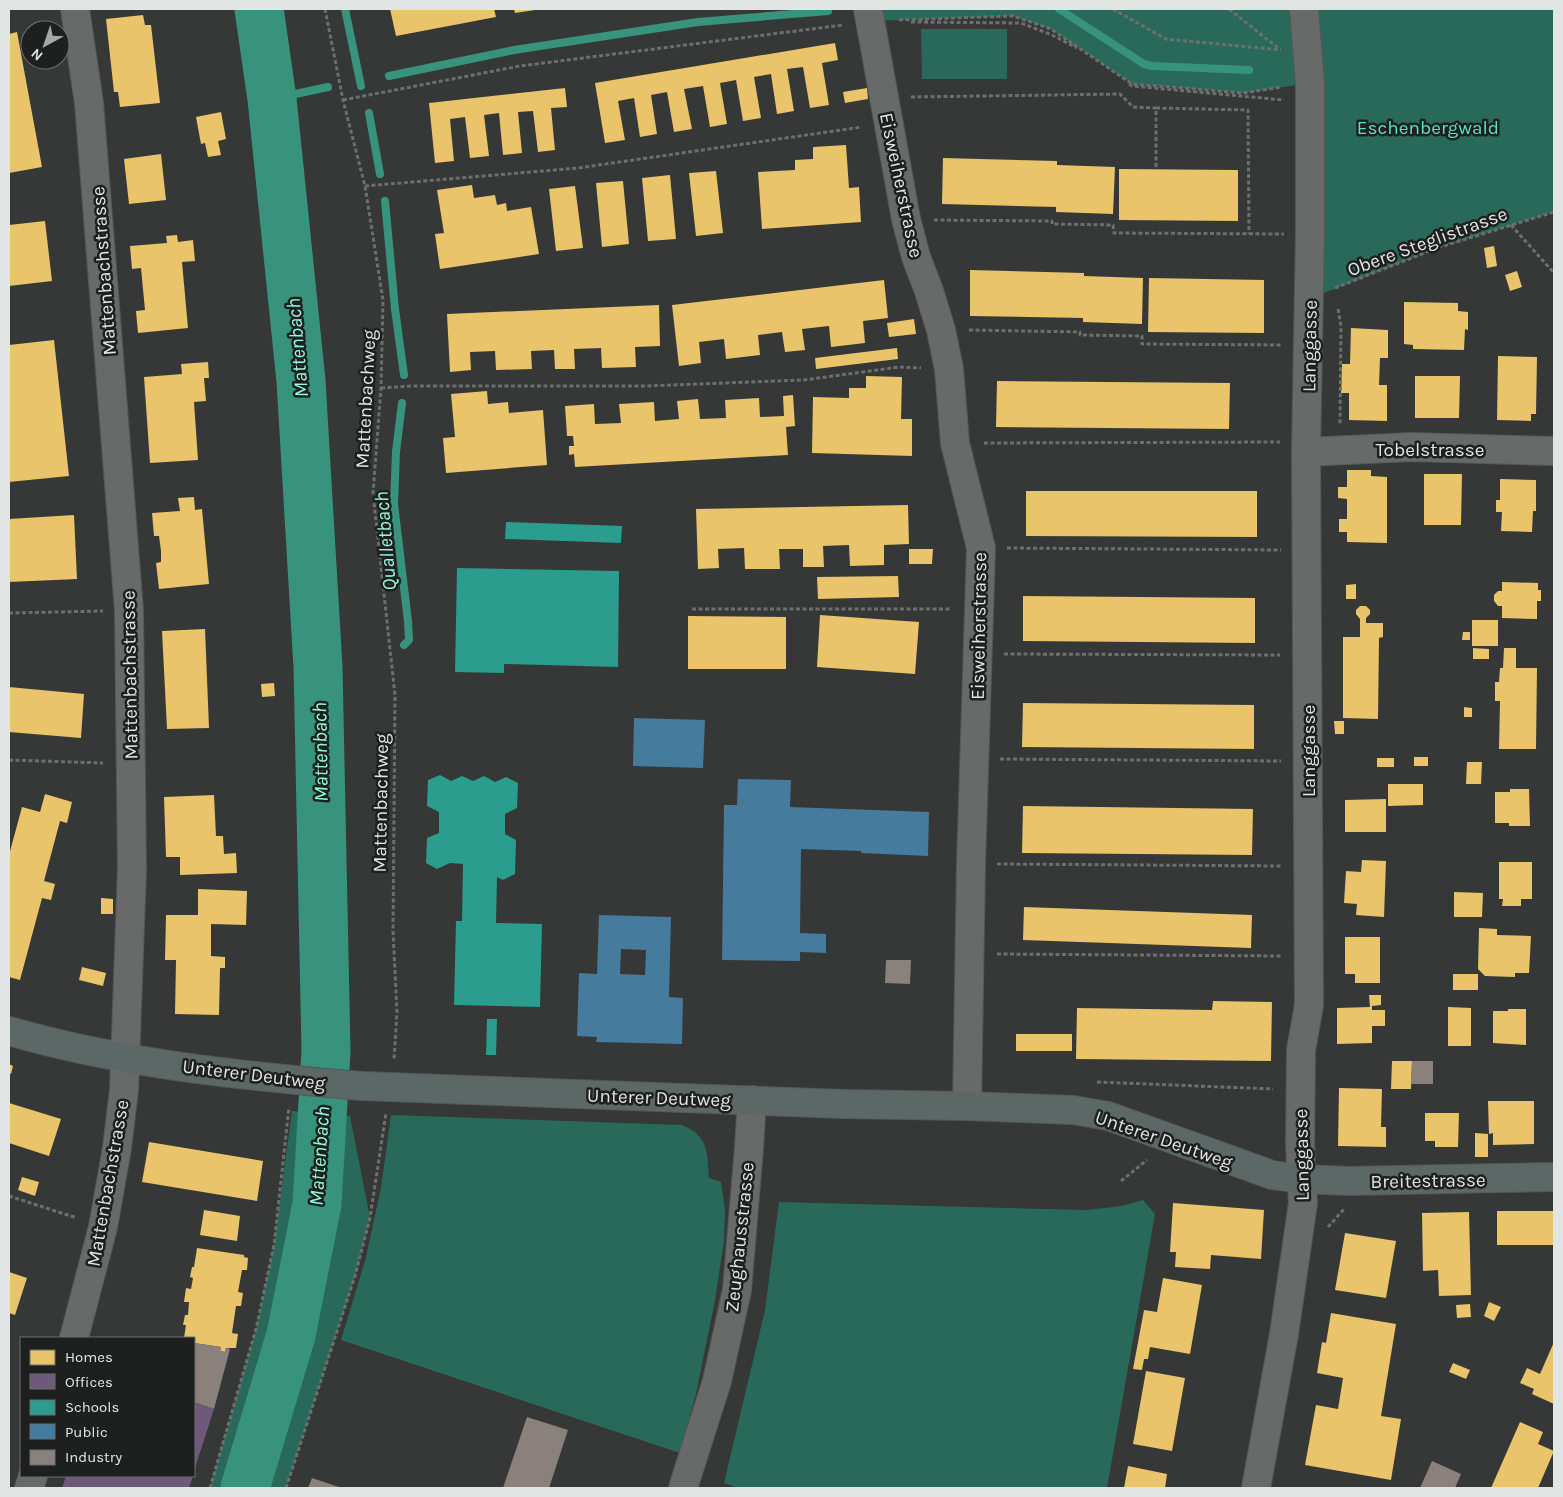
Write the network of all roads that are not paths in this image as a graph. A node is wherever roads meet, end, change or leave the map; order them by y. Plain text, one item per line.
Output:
1 (75, 9) edge
2 (1304, 9) edge
3 (869, 15) edge
4 (1296, 447) junction
5 (1554, 450) edge
6 (9, 1031) edge
7 (125, 1058) junction
8 (752, 1100) junction
9 (967, 1106) junction
10 (1554, 1177) edge
11 (1302, 1179) junction
12 (74, 1337) edge
13 (683, 1488) edge
14 (1256, 1488) edge

1 - 7 street, Mattenbachstrasse
2 - 4 street, Langgasse
3 - 9 street, Eisweiherstrasse
4 - 5 street, Tobelstrasse
4 - 11 street, Langgasse
6 - 7 main road, Unterer Deutweg
7 - 8 main road, Unterer Deutweg
7 - 12 street, Mattenbachstrasse
8 - 9 main road, Unterer Deutweg
8 - 13 street, Zeughausstrasse
9 - 11 main road, Unterer Deutweg
10 - 11 main road, Breitestrasse
11 - 14 street, Langgasse

